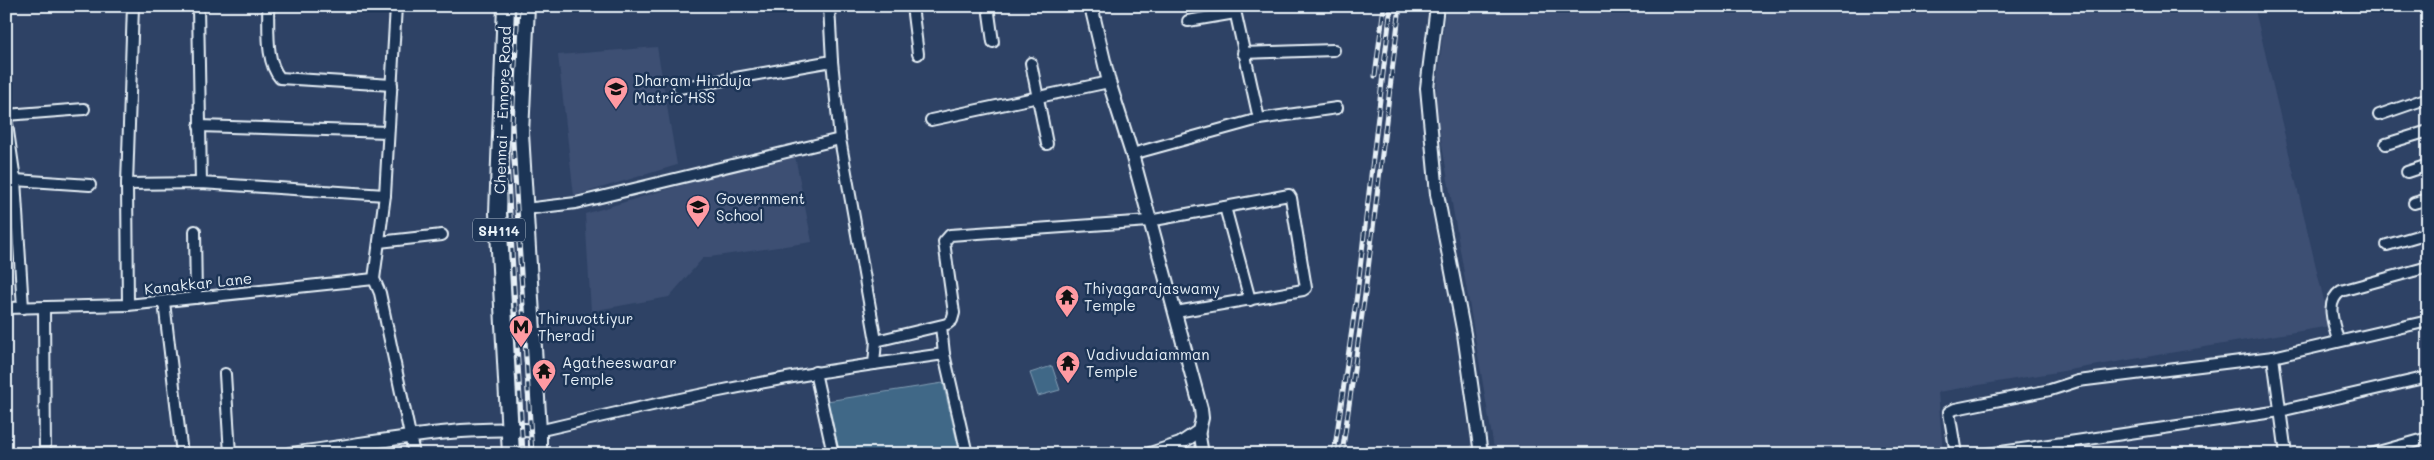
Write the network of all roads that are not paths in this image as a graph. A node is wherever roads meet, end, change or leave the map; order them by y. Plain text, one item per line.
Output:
1 (133, 6) edge
2 (198, 6) edge
3 (268, 6) edge
4 (396, 6) edge
5 (506, 6) edge
6 (526, 6) edge
7 (829, 6) edge
8 (912, 6) edge
9 (988, 6) edge
10 (1091, 6) edge
11 (1437, 6) edge
12 (1234, 10) edge
13 (1188, 21) dead end
14 (993, 42) dead end
15 (1334, 50) dead end
16 (1244, 53) junction
17 (918, 54) dead end
18 (832, 61) junction
19 (1031, 63) dead end
20 (1109, 82) junction
21 (392, 85) junction
22 (679, 88) dead end
23 (1038, 97) junction
24 (2428, 98) edge
25 (1337, 108) dead end
26 (84, 109) dead end
27 (2379, 115) dead end
28 (6, 116) edge
29 (1259, 119) junction
30 (931, 120) dead end
31 (199, 126) junction
32 (2428, 131) edge
33 (388, 132) junction
34 (840, 139) junction
35 (1047, 144) dead end
36 (2386, 144) dead end
37 (1132, 154) junction
38 (2428, 165) edge
39 (2407, 172) dead end
40 (15, 180) junction
41 (200, 183) junction
42 (127, 184) junction
43 (90, 185) dead end
44 (384, 195) junction
45 (2428, 199) edge
46 (2414, 203) dead end
47 (1225, 207) junction
48 (525, 209) junction
49 (1148, 221) junction
50 (195, 231) dead end
51 (2428, 233) edge
52 (442, 235) dead end
53 (379, 242) junction
54 (2387, 245) dead end
55 (2428, 267) edge
56 (374, 279) junction
57 (196, 298) junction
58 (1250, 300) junction
59 (164, 302) junction
60 (128, 305) junction
61 (6, 308) edge
62 (23, 308) junction
63 (44, 308) junction
64 (1176, 312) junction
65 (2428, 321) edge
66 (941, 326) junction
67 (876, 340) junction
68 (2338, 341) junction
69 (944, 354) junction
70 (2273, 357) junction
71 (874, 364) junction
72 (815, 372) junction
73 (225, 374) dead end
74 (2428, 377) edge
75 (2280, 410) junction
76 (511, 429) junction
77 (538, 431) junction
78 (1199, 431) junction
79 (411, 436) junction
80 (2428, 438) edge
81 (44, 454) edge
82 (182, 454) edge
83 (230, 454) edge
84 (290, 454) edge
85 (414, 454) edge
86 (511, 454) edge
87 (538, 454) edge
88 (833, 454) edge
89 (967, 454) edge
90 (1150, 454) edge
91 (1203, 454) edge
92 (1481, 454) edge
93 (1956, 454) edge
94 (1987, 454) edge
95 (2286, 454) edge
96 (2371, 454) edge

1 - 42 street
2 - 31 street
3 - 21 street
4 - 21 street
5 - 76 main road, Chennai - Ennore Road / SH114
6 - 48 main road, Chennai - Ennore Road / SH114
7 - 18 street
8 - 17 street
9 - 14 street
10 - 20 street
11 - 92 street
12 - 13 street
12 - 16 street
15 - 16 street
16 - 29 street
18 - 22 street
18 - 34 street
19 - 23 street
20 - 23 street
20 - 37 street
21 - 33 street
23 - 30 street
23 - 35 street
24 - 27 street
25 - 29 street
26 - 28 street
28 - 40 street
29 - 37 street
31 - 33 street
31 - 41 street
32 - 36 street
33 - 44 street
34 - 48 street
34 - 67 street
37 - 49 street
38 - 39 street
40 - 43 street
40 - 62 street
41 - 42 street
41 - 44 street
42 - 60 street
44 - 53 street
45 - 46 street
47 - 49 street
47 - 58 street
47 - 58 street
48 - 77 main road, Chennai - Ennore Road / SH114
49 - 64 street
49 - 66 street
50 - 57 street
51 - 54 street
52 - 53 street
53 - 56 street
55 - 68 street
56 - 57 street, Kanakkar Lane
56 - 79 street
57 - 59 street, Kanakkar Lane
58 - 64 street
59 - 60 street, Kanakkar Lane
59 - 82 street
60 - 63 street, Kanakkar Lane
61 - 62 street, Kanakkar Lane
62 - 63 street, Kanakkar Lane
63 - 81 street
64 - 78 street
65 - 68 street
66 - 67 street
66 - 69 street
67 - 71 street
68 - 70 street
69 - 71 street
69 - 89 street
70 - 75 street
70 - 93 street
71 - 72 street
72 - 77 street
72 - 88 street
73 - 83 street
74 - 75 street
75 - 94 street
75 - 95 street
76 - 77 street
76 - 79 street
76 - 86 main road, Chennai - Ennore Road / SH114
77 - 87 main road, Chennai - Ennore Road / SH114
78 - 90 street
78 - 91 street
79 - 84 street
79 - 85 street
80 - 96 street

